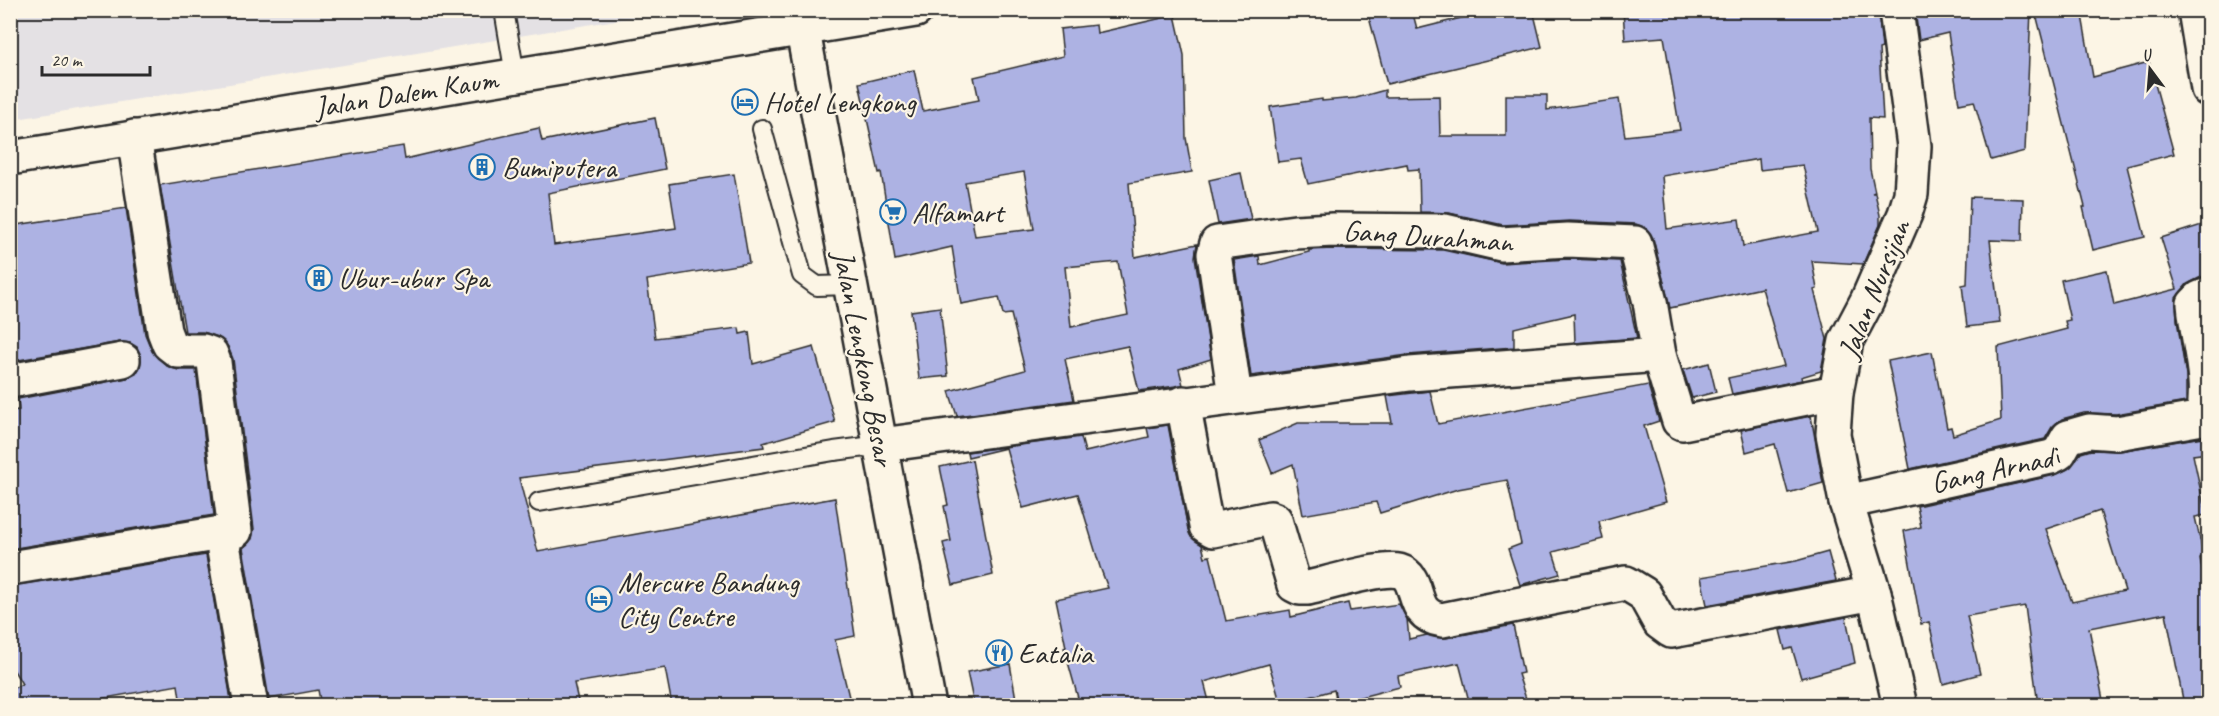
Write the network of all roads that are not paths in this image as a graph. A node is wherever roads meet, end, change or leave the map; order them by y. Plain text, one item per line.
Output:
1 (504, 10) edge
2 (916, 10) edge
3 (1896, 10) edge
4 (2195, 10) edge
5 (800, 20) edge
6 (515, 75) junction
7 (2208, 89) edge
8 (762, 129) dead end
9 (134, 137) junction
10 (10, 158) edge
11 (850, 285) junction
12 (2208, 296) edge
13 (1653, 355) junction
14 (123, 360) dead end
15 (10, 381) edge
16 (1836, 392) junction
17 (1235, 396) junction
18 (1183, 403) junction
19 (2206, 417) edge
20 (881, 445) junction
21 (539, 502) dead end
22 (1846, 502) junction
23 (221, 533) junction
24 (10, 568) edge
25 (1874, 593) junction
26 (250, 705) edge
27 (929, 705) edge
28 (1900, 705) edge

1 - 6 lane
2 - 5 street, Jalan Dalem Kaum
3 - 16 street, Jalan Nursijan
4 - 7 street
5 - 6 street, Jalan Dalem Kaum
5 - 11 street, Jalan Lengkong Besar
6 - 9 street, Jalan Dalem Kaum
8 - 11 lane
9 - 10 street, Jalan Dalem Kaum
9 - 23 street
11 - 20 street, Jalan Lengkong Besar
12 - 19 street
13 - 16 street
13 - 17 street
13 - 17 street, Gang Durahman
14 - 15 street
16 - 22 street, Jalan Nursijan
17 - 18 street
18 - 20 street
18 - 25 street
19 - 22 street, Gang Arnadi
20 - 21 lane
20 - 27 street, Jalan Lengkong Besar
22 - 25 street, Jalan Nursijan
23 - 24 street
23 - 26 street
25 - 28 street, Jalan Nursijan

